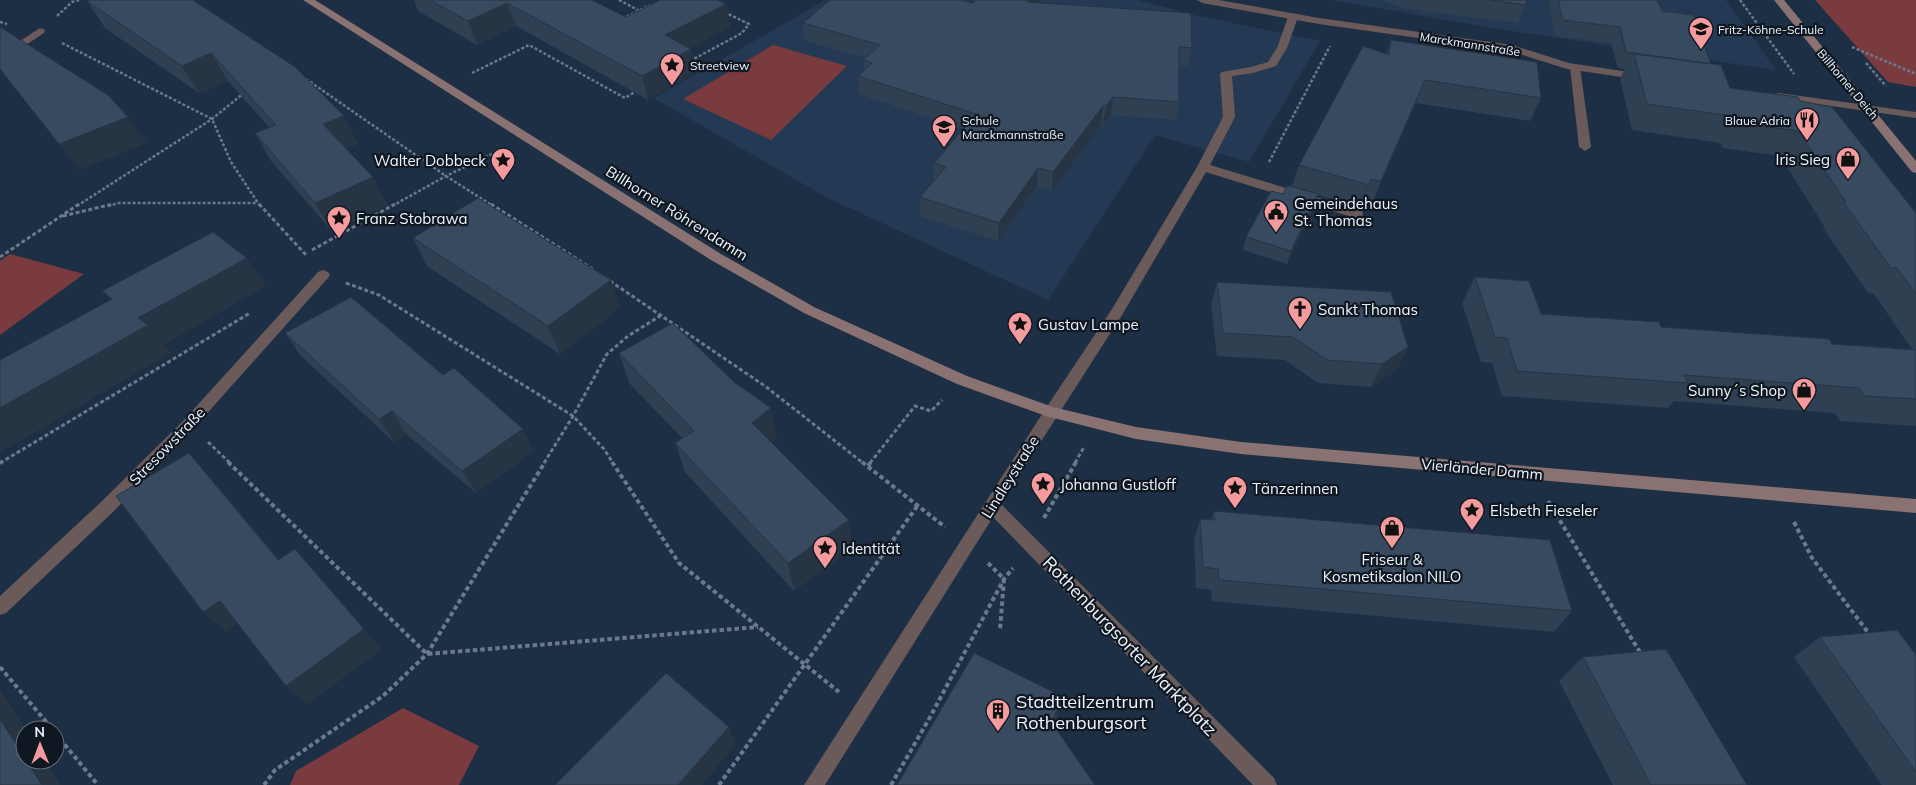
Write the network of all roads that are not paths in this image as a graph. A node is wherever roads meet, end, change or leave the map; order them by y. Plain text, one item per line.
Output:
1 (308, 0) edge
2 (1202, 0) edge
3 (1779, 0) edge
4 (1293, 17) junction
5 (40, 31) road end
6 (0, 59) edge
7 (1575, 67) junction
8 (1653, 78) edge
9 (1770, 95) edge
10 (1869, 109) junction
11 (1916, 115) edge
12 (1585, 147) dead end
13 (1202, 167) junction
14 (1916, 169) edge
15 (1356, 214) dead end
16 (323, 275) road end
17 (1051, 412) junction
18 (993, 506) junction
19 (1916, 506) edge
20 (0, 607) edge
21 (814, 785) edge
22 (1267, 785) edge

1 - 17 street, Billhorner Röhrendamm
2 - 4 street, Marckmannstraße
3 - 10 street, Billhorner Deich
4 - 7 street, Marckmannstraße
4 - 13 street, Lindleystraße
5 - 6 street
7 - 8 street, Marckmannstraße
7 - 12 street
9 - 10 street
10 - 11 street
10 - 14 street, Billhorner Deich
13 - 15 street
13 - 17 street, Lindleystraße
16 - 20 street, Stresowstraße
17 - 18 street, Lindleystraße
17 - 19 street, Vierländer Damm
18 - 21 street, Lindleystraße
18 - 22 street, Rothenburgsorter Marktplatz

